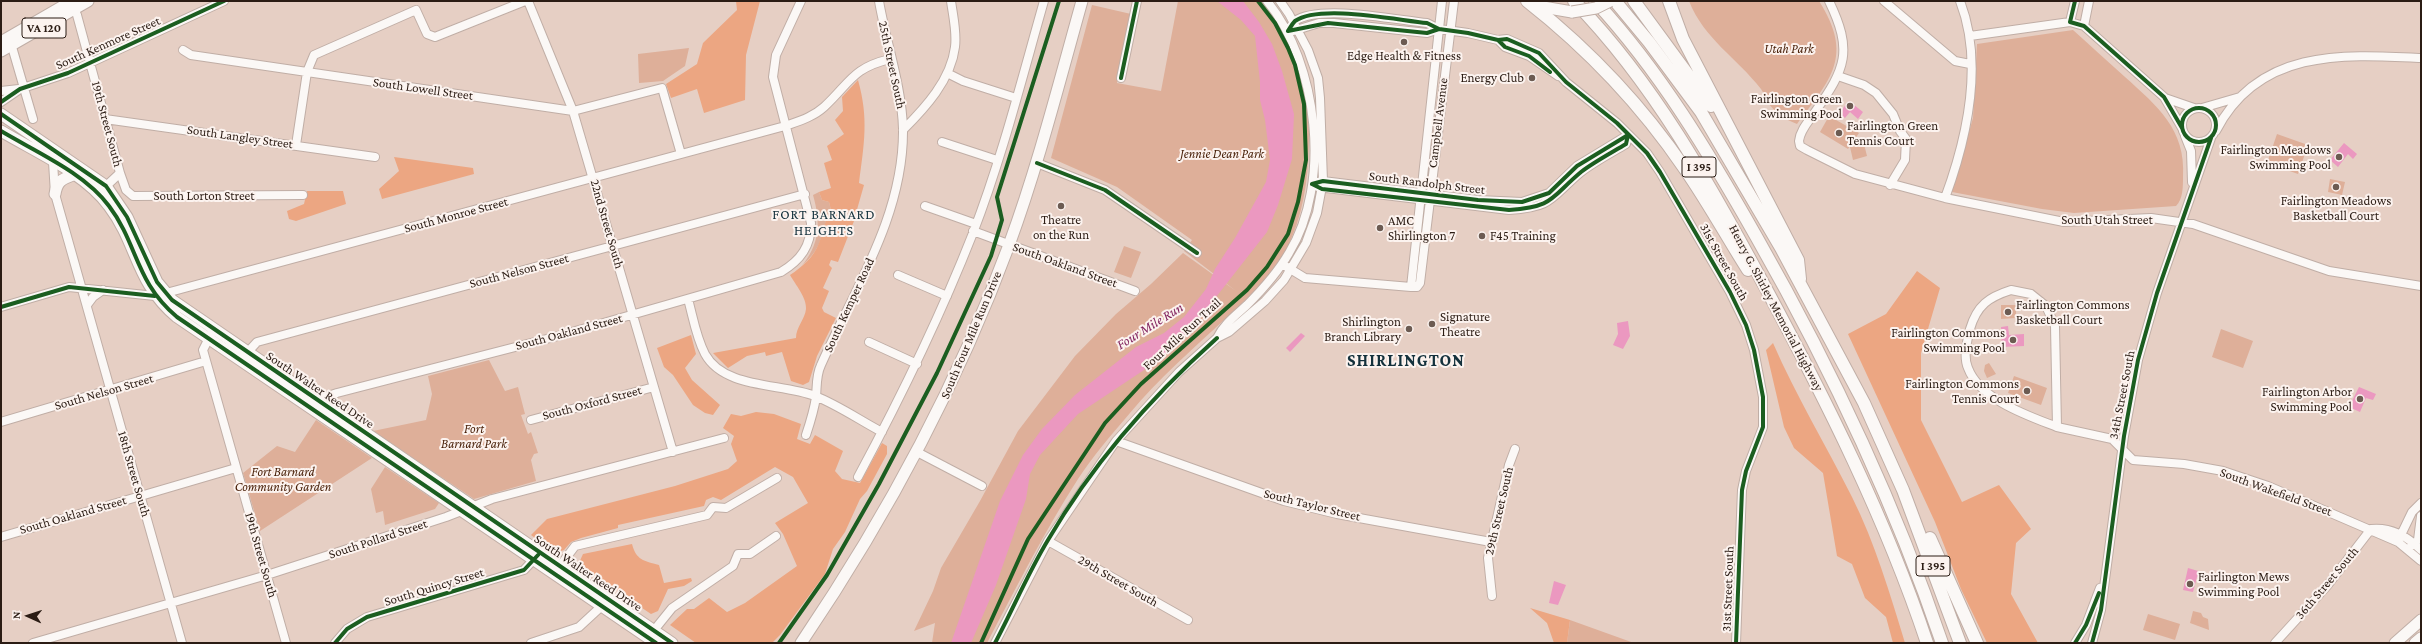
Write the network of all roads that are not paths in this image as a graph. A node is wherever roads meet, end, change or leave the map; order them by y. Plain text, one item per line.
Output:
1 (88, 1) edge
2 (224, 1) edge
3 (527, 1) edge
4 (801, 1) edge
5 (879, 1) edge
6 (951, 1) edge
7 (1044, 1) edge
8 (1082, 1) edge
9 (1137, 1) edge
10 (1267, 1) edge
11 (1280, 1) edge
12 (1442, 1) edge
13 (1454, 1) edge
14 (1527, 1) edge
15 (1531, 1) edge
16 (1595, 1) edge
17 (1610, 1) edge
18 (1614, 1) edge
19 (1634, 1) edge
20 (1669, 1) edge
21 (1829, 1) edge
22 (1884, 1) edge
23 (1960, 1) edge
24 (2075, 1) edge
25 (2089, 1) edge
26 (73, 4) edge
27 (1573, 7) edge
28 (1294, 22) junction
29 (2070, 22) junction
30 (2084, 26) junction
31 (1439, 29) junction
32 (1450, 30) junction
33 (1299, 31) junction
34 (1288, 32) junction
35 (1970, 36) junction
36 (8, 42) edge
37 (183, 50) dead end
38 (1, 51) edge
39 (890, 58) junction
40 (2421, 58) edge
41 (90, 62) junction
42 (1970, 64) junction
43 (307, 72) junction
44 (947, 73) junction
45 (1838, 76) junction
46 (1121, 78) dead end
47 (22, 88) junction
48 (1, 91) edge
49 (2243, 96) junction
50 (2164, 97) junction
51 (1016, 98) junction
52 (1, 102) edge
53 (2198, 108) junction
54 (573, 111) junction
55 (1, 114) edge
56 (33, 119) dead end
57 (105, 119) junction
58 (785, 126) junction
59 (903, 130) junction
60 (2183, 130) junction
61 (2216, 131) junction
62 (1, 132) edge
63 (1628, 135) junction
64 (2211, 138) junction
65 (942, 142) dead end
66 (296, 145) junction
67 (681, 154) junction
68 (55, 157) junction
69 (375, 157) dead end
70 (997, 160) junction
71 (1037, 163) junction
72 (1751, 168) junction
73 (120, 173) junction
74 (74, 175) junction
75 (594, 178) junction
76 (1312, 184) junction
77 (1323, 185) junction
78 (1890, 185) junction
79 (102, 189) junction
80 (2191, 192) junction
81 (55, 194) junction
82 (805, 194) junction
83 (303, 195) dead end
84 (1425, 198) junction
85 (1944, 198) junction
86 (925, 206) dead end
87 (2183, 223) junction
88 (975, 227) junction
89 (1009, 244) junction
90 (614, 246) junction
91 (1197, 253) dead end
92 (1282, 264) junction
93 (1290, 270) junction
94 (898, 275) dead end
95 (1801, 285) junction
96 (2421, 286) edge
97 (83, 288) junction
98 (104, 290) junction
99 (1135, 291) dead end
100 (160, 294) junction
101 (947, 296) junction
102 (688, 299) junction
103 (87, 305) junction
104 (1, 307) edge
105 (632, 314) junction
106 (211, 334) junction
107 (1217, 338) junction
108 (869, 342) dead end
109 (1798, 348) junction
110 (244, 357) junction
111 (206, 362) junction
112 (917, 364) junction
113 (654, 386) junction
114 (110, 390) junction
115 (816, 396) junction
116 (318, 407) junction
117 (530, 420) dead end
118 (1, 422) edge
119 (2058, 427) junction
120 (882, 432) junction
121 (806, 436) dead end
122 (724, 438) dead end
123 (1116, 441) junction
124 (2122, 449) junction
125 (1516, 450) dead end
126 (673, 452) junction
127 (917, 452) junction
128 (236, 468) junction
129 (858, 477) dead end
130 (777, 478) dead end
131 (982, 486) dead end
132 (1903, 490) junction
133 (140, 496) junction
134 (1872, 498) junction
135 (2421, 503) edge
136 (473, 507) junction
137 (462, 511) junction
138 (2421, 516) edge
139 (2371, 529) junction
140 (1, 536) edge
141 (776, 536) dead end
142 (2399, 538) junction
143 (1048, 541) junction
144 (1491, 542) junction
145 (2418, 547) edge
146 (2406, 548) junction
147 (537, 556) junction
148 (2421, 561) edge
149 (557, 570) junction
150 (267, 574) junction
151 (1492, 596) dead end
152 (171, 602) junction
153 (605, 603) junction
154 (2099, 604) junction
155 (1188, 620) dead end
156 (2421, 620) edge
157 (2421, 638) edge
158 (652, 639) edge
159 (33, 643) edge
160 (182, 643) edge
161 (286, 643) edge
162 (335, 643) edge
163 (532, 643) edge
164 (672, 643) edge
165 (801, 643) edge
166 (994, 643) edge
167 (1736, 643) edge
168 (1920, 643) edge
169 (1927, 643) edge
170 (1942, 643) edge
171 (1960, 643) edge
172 (1977, 643) edge
173 (2075, 643) edge
174 (2092, 643) edge
175 (2275, 643) edge
176 (2395, 643) edge
177 (2415, 643) edge

1 - 26 main road, VA 120
2 - 41 street, South Kenmore Street
3 - 43 street
3 - 54 street, 22nd Street South
4 - 58 street
5 - 39 street, 25th Street South
6 - 44 street
7 - 51 street
8 - 71 main road, South Four Mile Run Drive
9 - 46 street
10 - 34 street
11 - 28 street
12 - 31 street, Campbell Avenue
13 - 32 street, Campbell Avenue
14 - 109 highway
15 - 27 main road
16 - 170 highway
17 - 27 main road, bridge
18 - 95 highway, I 395
19 - 72 highway
20 - 72 highway
21 - 45 street
22 - 42 street
23 - 35 street
24 - 29 street
25 - 30 street
26 - 36 main road, VA 120
26 - 41 street, 19th Street South
27 - 109 highway, Henry G. Shirley Memorial Highway / I 395
28 - 31 street
28 - 33 street
28 - 34 street
29 - 30 street
29 - 35 street
30 - 50 street
31 - 32 street
31 - 33 street
31 - 84 street, Campbell Avenue
32 - 63 street, 31st Street South
32 - 84 street, Campbell Avenue
33 - 34 street
33 - 77 street
34 - 76 street
35 - 42 street
36 - 38 main road, VA 120
36 - 47 street
37 - 43 street, South Lowell Street
39 - 58 street, South Monroe Street
39 - 59 street, 25th Street South
40 - 49 street
41 - 47 street, South Kenmore Street
41 - 57 street, 19th Street South
42 - 85 street
43 - 54 street, South Lowell Street
43 - 66 street
44 - 51 street
44 - 59 street
45 - 78 street
45 - 78 street, South Utah Street
47 - 48 street, South Kenmore Street
47 - 52 street, South Kenmore Street
47 - 56 street
49 - 53 street
49 - 61 street
50 - 53 street
50 - 60 street, 34th Street South
51 - 70 street
53 - 60 street
53 - 61 street
54 - 67 street, South Lowell Street
54 - 75 street, 22nd Street South
55 - 68 main road, South Walter Reed Drive
57 - 66 street, South Langley Street
57 - 73 street, 19th Street South
58 - 67 street, South Monroe Street
58 - 82 street
59 - 115 street, South Kemper Road
60 - 64 street
60 - 80 street, 34th Street South
61 - 64 street
62 - 68 main road, South Walter Reed Drive
63 - 84 street, South Randolph Street
63 - 167 street, 31st Street South
64 - 80 street, 34th Street South
65 - 70 street
66 - 69 street, South Langley Street
67 - 75 street, South Monroe Street
68 - 74 main road, South Walter Reed Drive
68 - 79 main road, South Walter Reed Drive
68 - 81 street, 18th Street South
70 - 88 street
71 - 89 main road, South Four Mile Run Drive
71 - 91 street
72 - 95 highway
73 - 79 street, 19th Street South
73 - 83 street, South Lorton Street
74 - 79 main road, South Walter Reed Drive
74 - 81 main road
75 - 90 street, 22nd Street South
75 - 100 street, South Monroe Street
76 - 77 street, South Randolph Street
76 - 92 street
77 - 84 street, South Randolph Street
77 - 93 street
78 - 85 street, South Utah Street
79 - 100 main road, South Walter Reed Drive
80 - 87 street, 34th Street South
81 - 97 street, 18th Street South
82 - 90 street, South Nelson Street
82 - 102 street, South Oakland Street
84 - 93 street, Campbell Avenue
85 - 87 street, South Utah Street
86 - 88 street
87 - 96 street, South Utah Street
87 - 124 street, 34th Street South
88 - 89 street, South Oakland Street
88 - 101 street
89 - 99 street, South Oakland Street
89 - 127 main road, South Four Mile Run Drive
90 - 105 street, 22nd Street South
90 - 110 street, South Nelson Street
92 - 93 street, Campbell Avenue
92 - 107 street
93 - 107 street
94 - 101 street
95 - 132 highway, I 395
97 - 98 street, South Monroe Street
97 - 103 street, 18th Street South
97 - 104 street, South Monroe Street
98 - 100 street, South Monroe Street
98 - 103 street
100 - 106 main road, South Walter Reed Drive
101 - 112 street
102 - 105 street, South Oakland Street
102 - 115 street
103 - 114 street, 18th Street South
105 - 113 street, 22nd Street South
105 - 116 street, South Oakland Street
106 - 110 main road, South Walter Reed Drive
106 - 111 street, 19th Street South
107 - 123 street
108 - 112 street
109 - 134 highway, Henry G. Shirley Memorial Highway / I 395
110 - 116 main road, South Walter Reed Drive
111 - 114 street, South Nelson Street
111 - 128 street, 19th Street South
112 - 120 street
113 - 117 street, South Oxford Street
113 - 126 street, 22nd Street South
114 - 118 street, South Nelson Street
114 - 133 street, 18th Street South
115 - 120 street
115 - 121 street, South Kemper Road
116 - 136 main road, South Walter Reed Drive
116 - 137 main road, South Walter Reed Drive
119 - 119 street, South Wakefield Street
119 - 124 street, South Wakefield Street
120 - 129 street
122 - 126 street, South Pollard Street
123 - 143 street
123 - 144 street, South Taylor Street
124 - 139 street, South Wakefield Street
124 - 154 street, 34th Street South
125 - 144 street, 29th Street South
126 - 136 street, South Pollard Street
127 - 131 street
127 - 165 main road, South Four Mile Run Drive
128 - 133 street, South Oakland Street
128 - 150 street, 19th Street South
130 - 149 street
132 - 171 highway, I 395
132 - 172 highway
133 - 140 street, South Oakland Street
133 - 152 street, 18th Street South
134 - 168 highway
134 - 169 highway, Henry G. Shirley Memorial Highway / I 395
135 - 142 street
136 - 137 street, South Pollard Street
136 - 147 main road, South Walter Reed Drive
137 - 147 main road, South Walter Reed Drive
137 - 150 street, South Pollard Street
138 - 145 street
139 - 142 street, South Wakefield Street
139 - 142 street, South Wakefield Street
139 - 175 street, 36th Street South
141 - 158 street
142 - 145 street, South Wakefield Street
142 - 146 street, South Wakefield Street
143 - 155 street, 29th Street South
143 - 166 street
144 - 151 street, 29th Street South
145 - 146 street
146 - 148 street, South Wakefield Street
147 - 149 main road, South Walter Reed Drive
147 - 162 street, South Quincy Street
149 - 153 main road, South Walter Reed Drive
150 - 152 street, South Pollard Street
150 - 161 street, 19th Street South
152 - 159 street, South Pollard Street
152 - 160 street, 18th Street South
153 - 158 main road, South Walter Reed Drive
153 - 163 street
154 - 173 street, 34th Street South
154 - 174 street, 34th Street South
156 - 176 main road
157 - 177 main road
158 - 164 main road, South Walter Reed Drive

